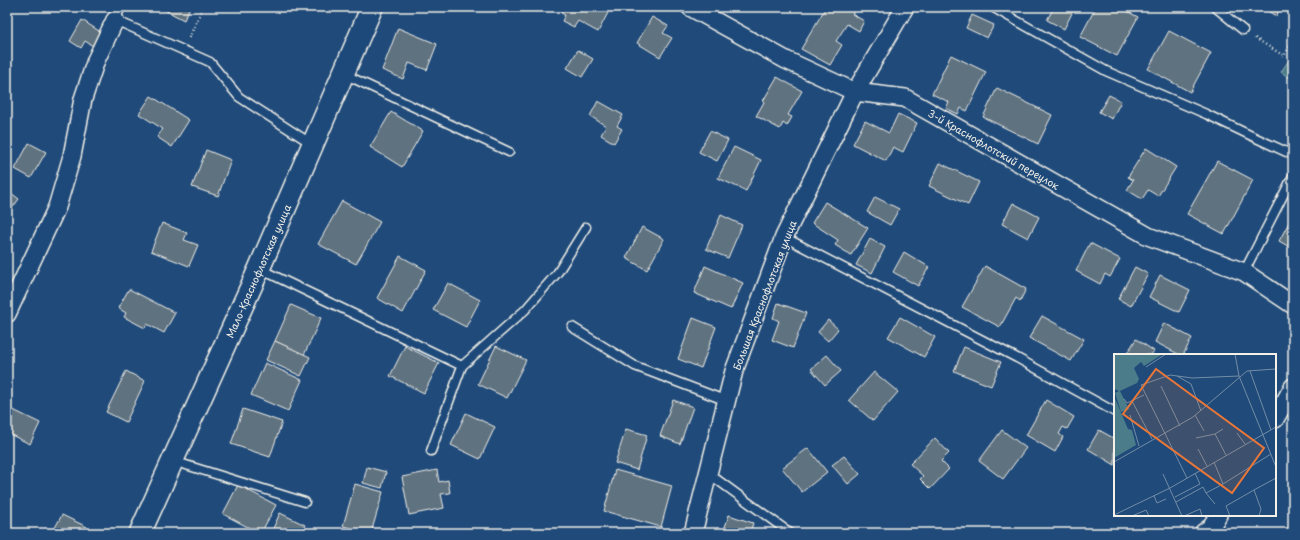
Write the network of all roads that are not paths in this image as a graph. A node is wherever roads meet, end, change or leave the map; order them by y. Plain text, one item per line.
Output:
1 (372, 7) edge
2 (690, 7) edge
3 (905, 7) edge
4 (992, 7) edge
5 (1215, 7) edge
6 (118, 14) edge
7 (1243, 30) road end
8 (343, 73) junction
9 (855, 92) junction
10 (313, 144) junction
11 (509, 152) dead end
12 (1293, 155) edge
13 (1293, 176) edge
14 (586, 228) dead end
15 (784, 237) junction
16 (259, 269) junction
17 (1244, 272) junction
18 (1293, 305) edge
19 (7, 314) edge
20 (572, 327) dead end
21 (462, 366) junction
22 (1293, 387) edge
23 (727, 401) junction
24 (1114, 411) edge
25 (1276, 417) edge
26 (430, 451) dead end
27 (172, 460) junction
28 (708, 473) junction
29 (305, 502) dead end
30 (1217, 516) edge
31 (140, 533) edge
32 (693, 533) edge
33 (790, 533) edge
34 (1204, 533) edge

1 - 8 street, Мало-Краснофлотская улица
2 - 9 street, 3-й Краснофлотский переулок
3 - 9 street, Большая Краснофлотская улица
4 - 12 lane
5 - 7 lane
6 - 10 lane
6 - 19 street
8 - 10 street, Мало-Краснофлотская улица
8 - 11 lane
9 - 15 street, Большая Краснофлотская улица
9 - 17 street, 3-й Краснофлотский переулок
10 - 16 street, Мало-Краснофлотская улица
13 - 17 lane
14 - 21 lane
15 - 23 street, Большая Краснофлотская улица
15 - 24 lane
16 - 21 lane
16 - 27 street, Мало-Краснофлотская улица
17 - 18 street, 3-й Краснофлотский переулок
20 - 23 lane
21 - 26 lane
22 - 25 street
23 - 28 street, Большая Краснофлотская улица
27 - 29 lane
27 - 31 street, Мало-Краснофлотская улица
28 - 32 street, Большая Краснофлотская улица
28 - 33 lane
30 - 34 street

